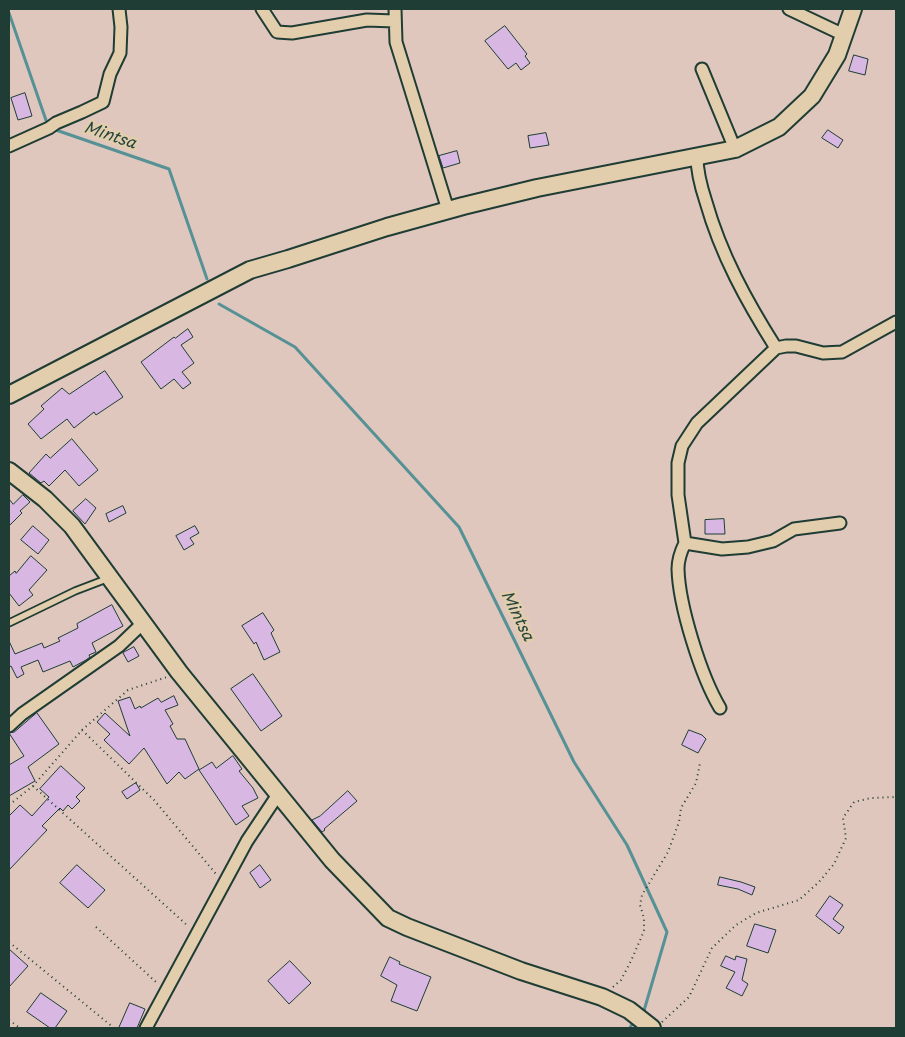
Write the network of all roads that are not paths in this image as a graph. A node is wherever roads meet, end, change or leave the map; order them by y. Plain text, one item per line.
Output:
1 (119, 9) edge
2 (262, 9) edge
3 (394, 9) edge
4 (789, 9) edge
5 (853, 9) edge
6 (394, 21) junction
7 (844, 35) junction
8 (702, 69) dead end
9 (9, 146) edge
10 (735, 149) junction
11 (697, 157) junction
12 (448, 210) junction
13 (896, 322) edge
14 (776, 348) junction
15 (9, 395) edge
16 (9, 471) edge
17 (840, 523) dead end
18 (685, 543) junction
19 (111, 577) junction
20 (143, 622) junction
21 (9, 623) edge
22 (720, 708) dead end
23 (9, 726) edge
24 (279, 793) junction
25 (657, 1025) edge
26 (146, 1028) edge

1 - 9 street
2 - 6 street
3 - 6 street
4 - 7 street
5 - 7 street
6 - 12 street
7 - 10 street
8 - 10 street
10 - 11 street
11 - 12 street
11 - 14 street
12 - 15 street
13 - 14 street
14 - 18 street
16 - 19 street
17 - 18 street
18 - 22 street
19 - 20 street
19 - 21 lane
20 - 23 street
20 - 24 street
24 - 25 street
24 - 26 street

